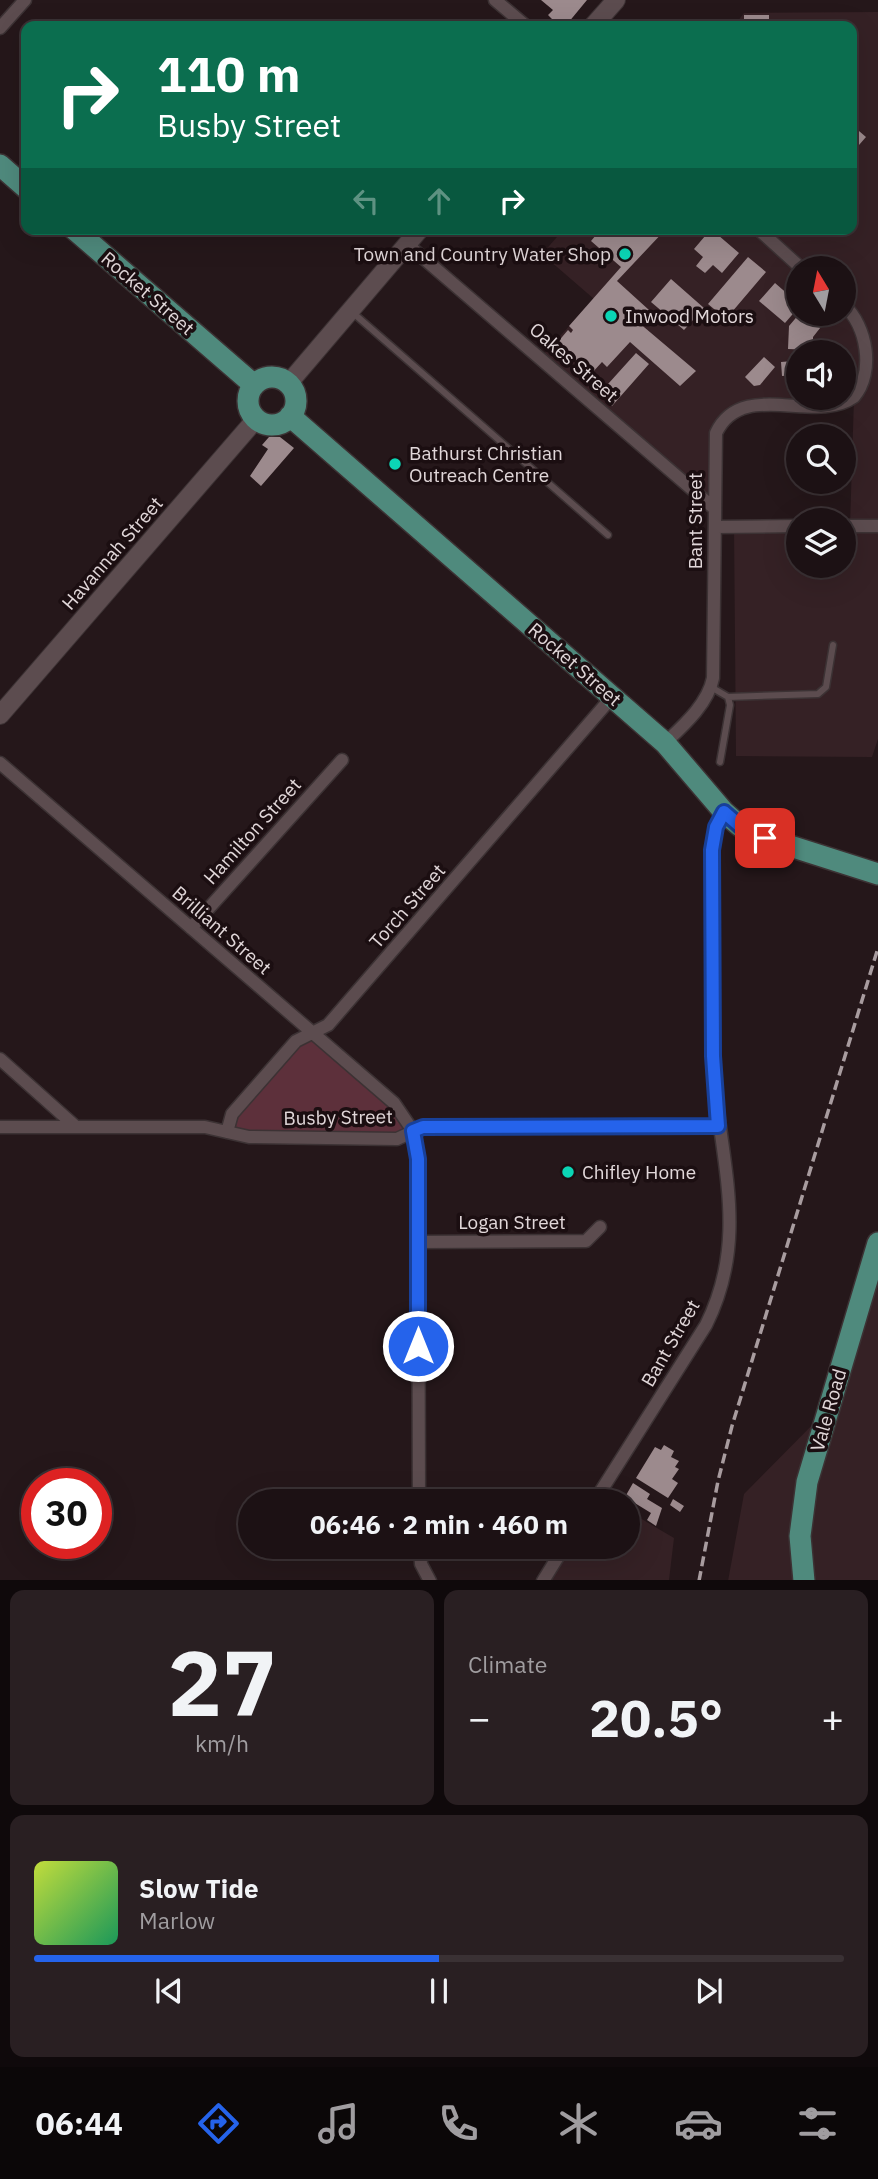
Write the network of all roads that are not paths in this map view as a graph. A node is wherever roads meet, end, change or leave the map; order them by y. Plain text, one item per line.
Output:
1 (25, 0) edge
2 (495, 0) edge
3 (616, 0) edge
4 (520, 21) edge
5 (597, 21) edge
6 (0, 28) edge
7 (0, 165) edge
8 (21, 183) edge
9 (81, 235) edge
10 (415, 235) edge
11 (765, 235) edge
12 (407, 244) junction
13 (788, 256) edge
14 (350, 311) junction
15 (856, 319) edge
16 (288, 384) junction
17 (254, 385) junction
18 (290, 416) junction
19 (256, 419) junction
20 (715, 509) junction
21 (786, 526) edge
22 (856, 526) edge
23 (878, 526) edge
24 (715, 527) junction
25 (608, 536) dead end
26 (833, 645) dead end
27 (711, 687) junction
28 (728, 696) junction
29 (612, 697) junction
30 (0, 715) edge
31 (665, 743) junction
32 (342, 760) dead end
33 (720, 762) dead end
34 (0, 763) edge
35 (724, 812) junction
36 (878, 874) edge
37 (191, 928) junction
38 (312, 1034) junction
39 (0, 1059) edge
40 (75, 1126) junction
41 (718, 1126) junction
42 (0, 1127) edge
43 (413, 1131) junction
44 (227, 1132) junction
45 (600, 1227) dead end
46 (418, 1242) junction
47 (878, 1243) edge
48 (419, 1489) edge
49 (602, 1489) edge
50 (421, 1559) edge
51 (556, 1559) edge
52 (430, 1580) edge
53 (542, 1580) edge
54 (804, 1580) edge

1 - 6 street
2 - 4 street
3 - 5 street
7 - 8 main road
9 - 17 main road, Rocket Street
10 - 12 street
11 - 13 street
12 - 14 street
12 - 20 street, Oakes Street
14 - 16 street
14 - 25 lane
15 - 20 street, Bant Street
16 - 17 main road
16 - 18 main road
17 - 19 main road
18 - 19 main road
18 - 29 main road, Rocket Street
19 - 30 street, Havannah Street
20 - 24 street, Bant Street
21 - 24 street
22 - 23 street
24 - 27 street, Bant Street
26 - 28 lane
27 - 28 lane
27 - 31 street
28 - 33 lane
29 - 31 main road, Rocket Street
29 - 38 street, Torch Street
31 - 35 main road, Rocket Street
32 - 37 street, Hamilton Street
34 - 37 street, Brilliant Street
35 - 36 main road, Rocket Street
35 - 41 street, Bant Street
37 - 38 street, Brilliant Street
38 - 43 street, Brilliant Street
38 - 44 street, Torch Street
39 - 40 street
40 - 42 street, Busby Street
40 - 44 street, Busby Street
41 - 43 street, Busby Street
41 - 49 street, Bant Street
43 - 44 street, Busby Street
43 - 46 street
45 - 46 street, Logan Street
46 - 48 street
47 - 54 main road, Vale Road
50 - 52 street
51 - 53 street

